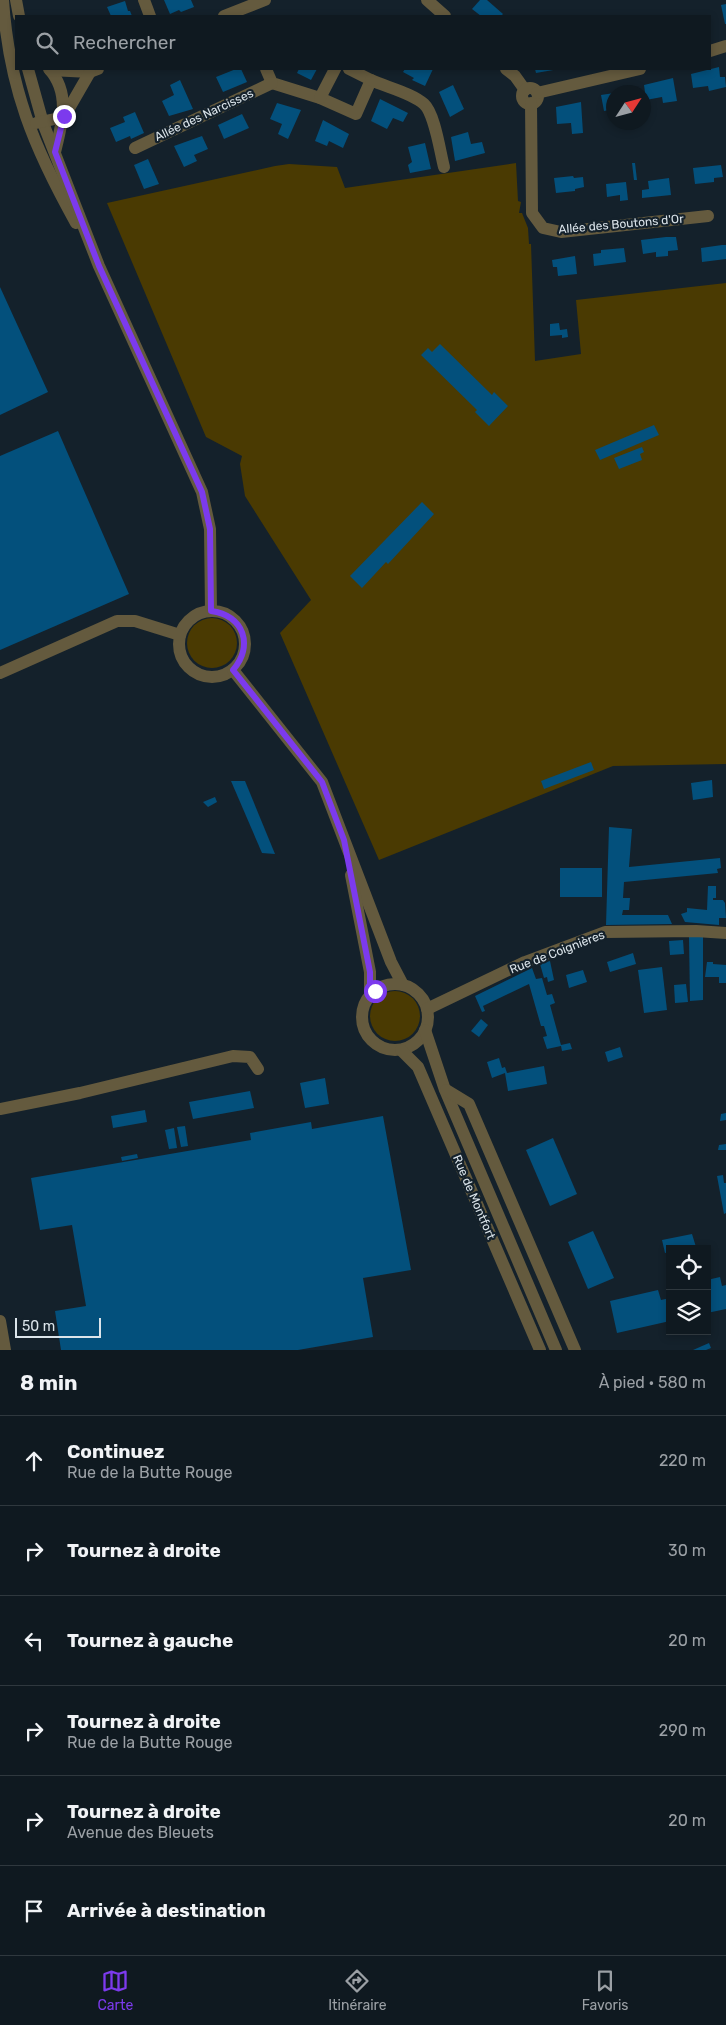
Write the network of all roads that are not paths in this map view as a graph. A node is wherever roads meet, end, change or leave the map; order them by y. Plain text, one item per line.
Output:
1 (3, 0) edge
2 (16, 0) edge
3 (144, 0) edge
4 (264, 0) edge
5 (426, 0) edge
6 (242, 13) edge
7 (19, 15) edge
8 (150, 15) edge
9 (444, 15) edge
10 (726, 46) edge
11 (711, 50) edge
12 (15, 65) edge
13 (28, 70) edge
14 (51, 70) edge
15 (94, 70) edge
16 (266, 70) edge
17 (334, 70) edge
18 (351, 70) edge
19 (507, 70) edge
20 (636, 70) edge
21 (18, 74) edge
22 (371, 80) junction
23 (272, 83) junction
24 (531, 96) junction
25 (320, 98) junction
26 (64, 116) junction
27 (27, 122) junction
28 (42, 122) junction
29 (135, 148) dead end
30 (55, 152) junction
31 (444, 167) dead end
32 (708, 216) dead end
33 (99, 266) junction
34 (211, 611) junction
35 (180, 635) junction
36 (233, 670) junction
37 (0, 673) edge
38 (344, 840) junction
39 (726, 933) edge
40 (403, 985) junction
41 (370, 996) junction
42 (427, 1009) junction
43 (425, 1030) junction
44 (401, 1050) junction
45 (258, 1069) dead end
46 (445, 1090) junction
47 (0, 1109) edge
48 (0, 1320) edge
49 (5, 1350) edge
50 (540, 1350) edge
51 (556, 1350) edge
52 (575, 1350) edge

1 - 12 street
2 - 7 street
3 - 8 street
4 - 6 street
5 - 9 street
10 - 11 street
13 - 28 street
14 - 26 street
15 - 26 street
16 - 23 street
17 - 25 street
18 - 22 street
19 - 24 street
20 - 24 street
21 - 27 street
22 - 25 street
22 - 31 street
23 - 25 street
23 - 29 street, Allée des Narcisses
24 - 32 street, Allée des Boutons d'Or
26 - 28 street
26 - 30 street
27 - 28 street
27 - 33 street
28 - 30 street
30 - 33 street
33 - 34 street
34 - 35 street
34 - 36 street
35 - 36 street
35 - 37 street
36 - 38 street
38 - 40 street
38 - 41 street
39 - 42 street, Rue de Coignières
40 - 41 street
40 - 42 street
41 - 44 street
42 - 43 street
43 - 44 street
43 - 46 street, Rue de Montfort
44 - 50 street, Rue de Montfort
45 - 47 street
46 - 51 street, Rue de Montfort
46 - 52 street
48 - 49 street

